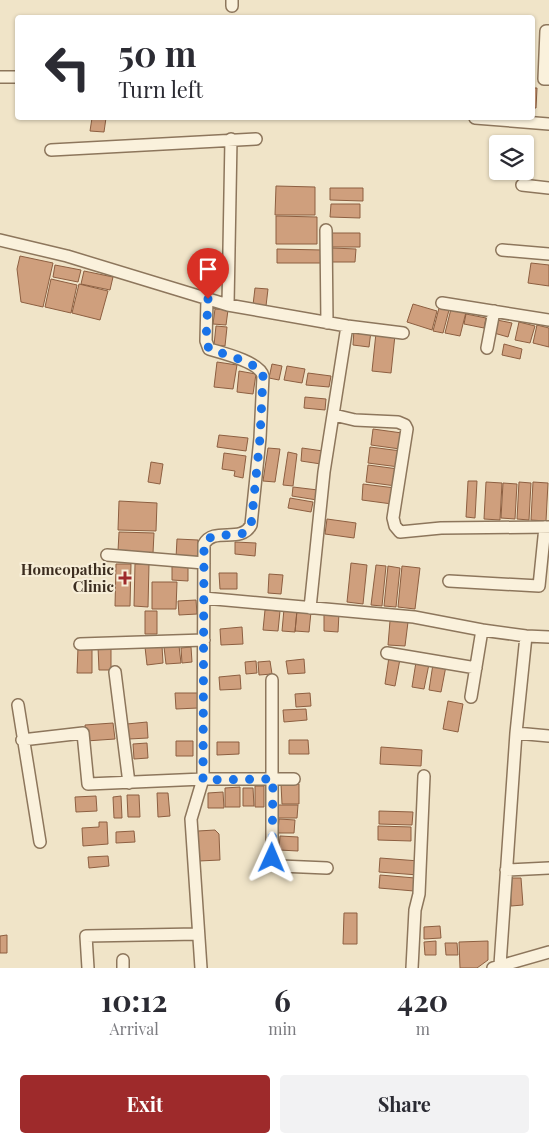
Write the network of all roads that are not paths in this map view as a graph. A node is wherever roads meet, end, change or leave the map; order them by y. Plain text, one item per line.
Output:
1 (549, 31) edge
2 (0, 76) edge
3 (15, 77) edge
4 (549, 79) edge
5 (500, 120) edge
6 (549, 124) edge
7 (256, 138) dead end
8 (231, 140) junction
9 (50, 150) dead end
10 (522, 185) dead end
11 (549, 188) edge
12 (326, 230) dead end
13 (0, 240) edge
14 (502, 250) dead end
15 (549, 254) edge
16 (208, 299) junction
17 (442, 303) dead end
18 (228, 305) junction
19 (494, 311) junction
20 (549, 320) edge
21 (327, 323) junction
22 (347, 326) junction
23 (403, 333) dead end
24 (487, 348) dead end
25 (334, 414) junction
26 (547, 527) edge
27 (107, 554) dead end
28 (204, 563) junction
29 (449, 581) dead end
30 (204, 598) junction
31 (310, 608) junction
32 (482, 630) junction
33 (526, 636) junction
34 (549, 637) edge
35 (204, 640) junction
36 (80, 644) dead end
37 (387, 653) dead end
38 (476, 668) junction
39 (115, 672) dead end
40 (272, 680) dead end
41 (471, 697) dead end
42 (18, 705) dead end
43 (516, 733) junction
44 (549, 736) edge
45 (22, 740) junction
46 (424, 776) dead end
47 (294, 778) dead end
48 (273, 779) junction
49 (203, 780) junction
50 (129, 783) junction
51 (40, 842) dead end
52 (327, 868) dead end
53 (549, 868) edge
54 (506, 870) junction
55 (198, 934) junction
56 (549, 952) edge
57 (496, 966) edge
58 (88, 968) edge
59 (201, 968) edge
60 (412, 968) edge

1 - 4 street
2 - 3 street
5 - 6 street
7 - 8 street
8 - 9 street
8 - 18 street
10 - 11 street
12 - 21 street
13 - 16 street
14 - 15 street
16 - 18 street
16 - 28 street
17 - 19 street
18 - 21 street
19 - 20 street
19 - 24 street
21 - 22 street
22 - 23 street
22 - 25 street
25 - 26 street
25 - 31 street
26 - 29 street
27 - 28 street
28 - 30 street
30 - 31 street
30 - 35 street
31 - 32 street
32 - 33 street
32 - 38 street
33 - 34 street
33 - 43 street
35 - 36 street
35 - 49 street
37 - 38 street
38 - 41 street
39 - 50 street
40 - 48 street
42 - 45 street
43 - 44 street
43 - 54 street
45 - 50 street
45 - 51 street
46 - 60 street
47 - 48 street
48 - 49 street
48 - 52 street
49 - 50 street
49 - 55 street
53 - 54 street
54 - 57 street
55 - 58 street
55 - 59 street
56 - 57 street

